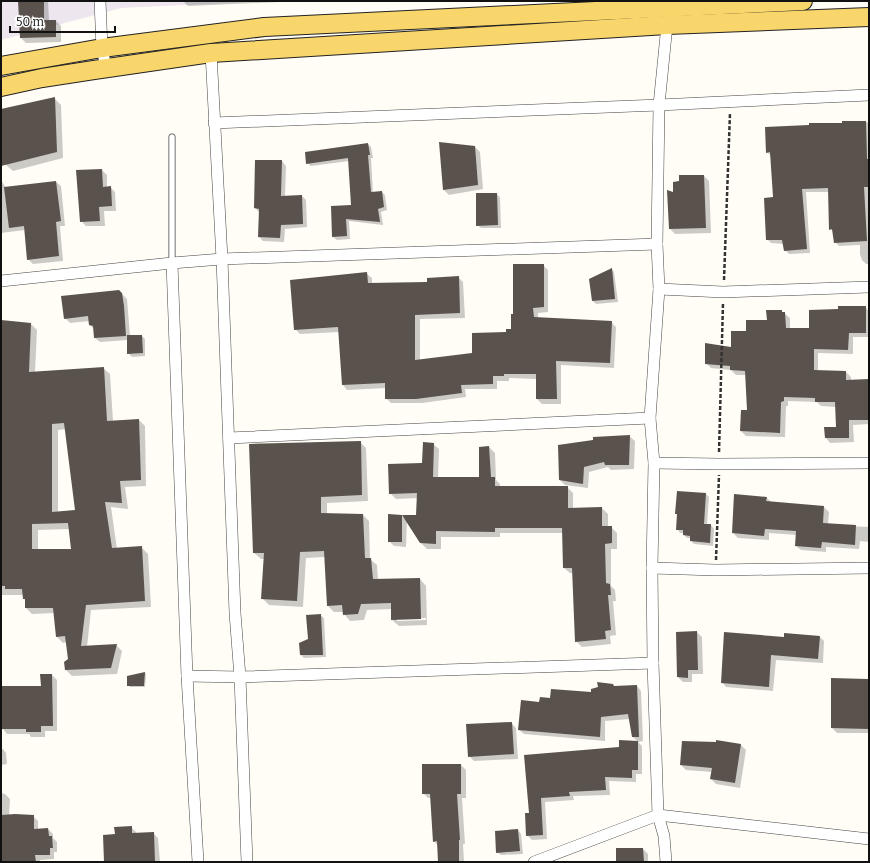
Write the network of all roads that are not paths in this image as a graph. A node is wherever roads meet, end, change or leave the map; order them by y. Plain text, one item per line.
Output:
1 (100, 1) edge
2 (803, 1) edge
3 (692, 3) edge
4 (869, 17) edge
5 (693, 24) junction
6 (667, 25) junction
7 (102, 48) junction
8 (211, 53) junction
9 (1, 66) edge
10 (106, 68) junction
11 (1, 88) edge
12 (869, 95) edge
13 (659, 106) junction
14 (214, 122) junction
15 (172, 137) dead end
16 (657, 244) junction
17 (222, 259) junction
18 (172, 263) junction
19 (1, 281) edge
20 (869, 287) edge
21 (659, 289) junction
22 (650, 418) junction
23 (229, 438) junction
24 (654, 463) junction
25 (869, 463) edge
26 (652, 568) junction
27 (869, 568) edge
28 (653, 663) junction
29 (187, 676) junction
30 (240, 677) junction
31 (658, 815) junction
32 (869, 839) edge
33 (198, 862) edge
34 (247, 862) edge
35 (534, 862) edge
36 (666, 862) edge

1 - 7 street
2 - 3 main road
3 - 5 street
3 - 7 main road
4 - 5 main road
5 - 6 main road
6 - 8 main road
6 - 13 street
7 - 9 main road
7 - 10 street
8 - 10 main road
8 - 14 street
10 - 11 main road
12 - 13 street
13 - 14 street
13 - 16 street
14 - 17 street
15 - 18 lane
16 - 17 street
16 - 21 street
17 - 18 street
17 - 23 street
18 - 19 street
18 - 29 street
20 - 21 street
21 - 22 street
22 - 23 street
22 - 24 street
23 - 30 street
24 - 25 street
24 - 26 street
26 - 27 street
26 - 28 street
28 - 30 street
28 - 31 street
29 - 30 street
29 - 33 street
30 - 34 street
31 - 32 street
31 - 35 street
31 - 36 street

